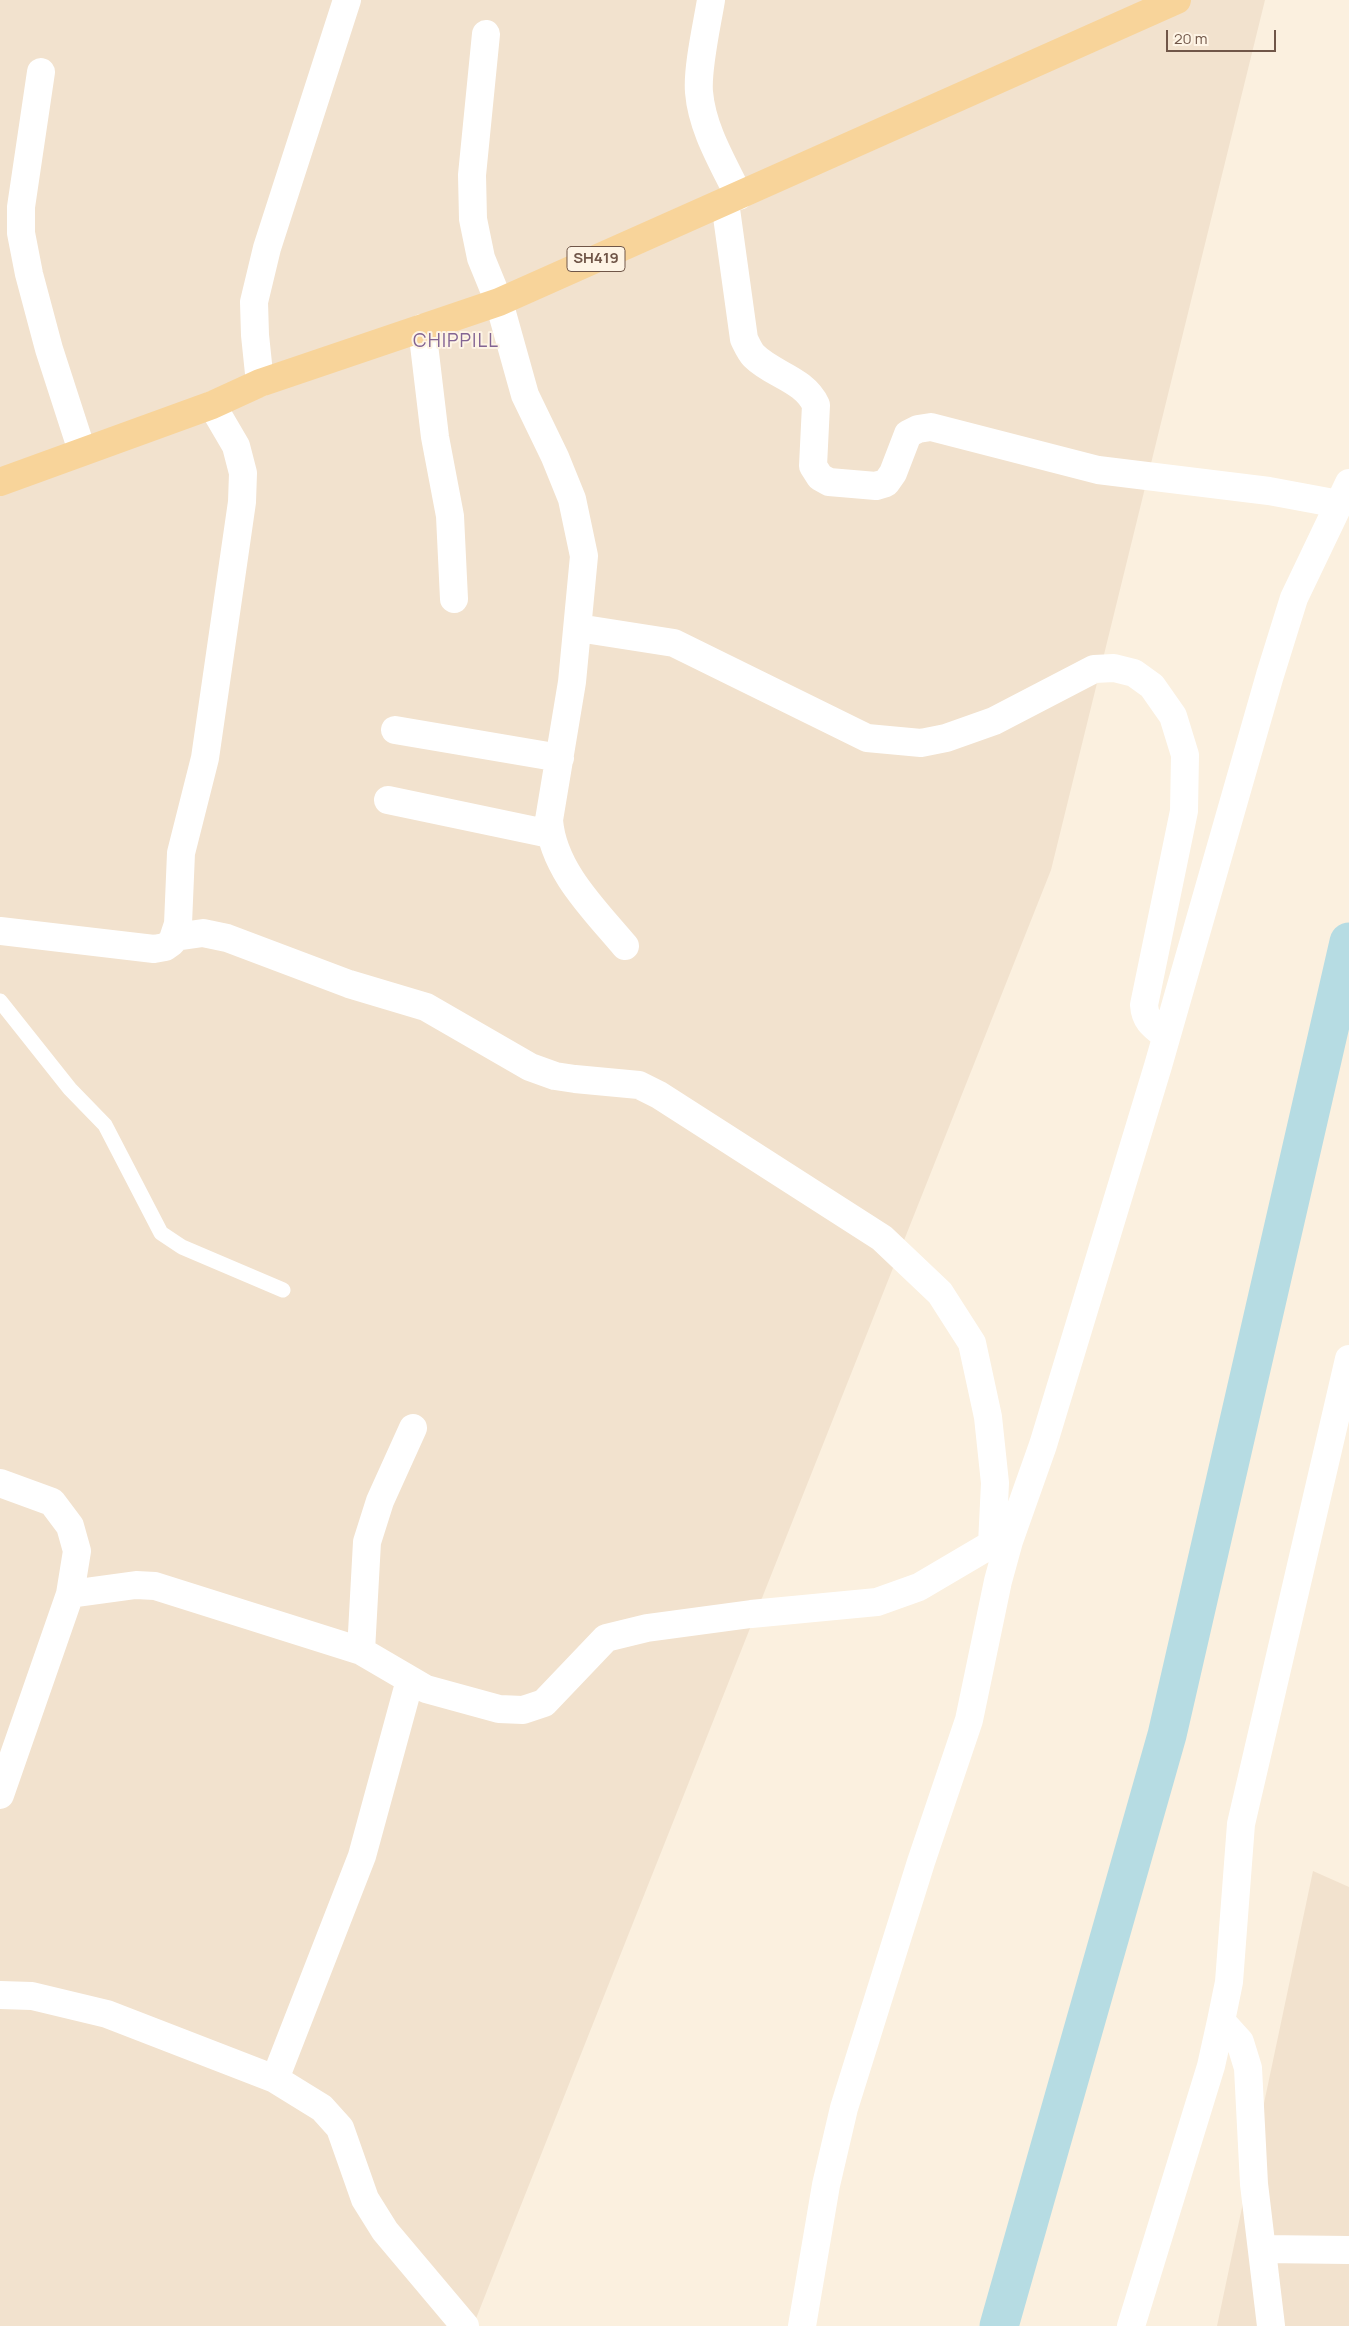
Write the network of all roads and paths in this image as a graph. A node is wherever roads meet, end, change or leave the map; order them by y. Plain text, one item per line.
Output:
1 (347, 0) edge
2 (711, 0) edge
3 (1177, 0) edge
4 (486, 34) dead end
5 (41, 72) dead end
6 (732, 199) junction
7 (499, 302) junction
8 (422, 328) junction
9 (260, 383) junction
10 (212, 405) junction
11 (82, 451) junction
12 (0, 482) edge
13 (1344, 493) edge
14 (454, 599) dead end
15 (578, 628) junction
16 (394, 730) dead end
17 (560, 758) junction
18 (388, 800) dead end
19 (550, 834) junction
20 (0, 931) edge
21 (175, 937) junction
22 (625, 946) dead end
23 (0, 1001) edge
24 (1166, 1036) junction
25 (284, 1290) dead end
26 (1349, 1359) edge
27 (413, 1428) dead end
28 (0, 1482) edge
29 (1000, 1542) junction
30 (70, 1594) junction
31 (361, 1650) junction
32 (410, 1680) junction
33 (0, 1795) edge
34 (0, 1995) edge
35 (1221, 2021) junction
36 (275, 2079) junction
37 (1263, 2249) junction
38 (1349, 2250) edge
39 (465, 2326) edge
40 (802, 2326) edge
41 (1131, 2326) edge
42 (1271, 2326) edge

1 - 9 street
2 - 6 street
3 - 6 main road, SH419
4 - 7 street
5 - 11 street
6 - 7 main road, SH419
6 - 13 street
7 - 8 main road, SH419
7 - 15 street
8 - 9 main road, SH419
8 - 14 street
9 - 10 main road, SH419
10 - 11 main road, SH419
10 - 21 street
11 - 12 main road, SH419
13 - 24 street
15 - 17 street
15 - 24 street
16 - 17 street
17 - 19 street
18 - 19 street
19 - 22 street
20 - 21 street
21 - 29 street
23 - 25 lane
24 - 29 street
26 - 35 street
27 - 31 street
28 - 30 street
29 - 32 street
29 - 40 street
30 - 31 street
30 - 33 street
31 - 32 street
32 - 36 street
34 - 36 street
35 - 37 street
35 - 41 street
36 - 39 street
37 - 38 street
37 - 42 street

